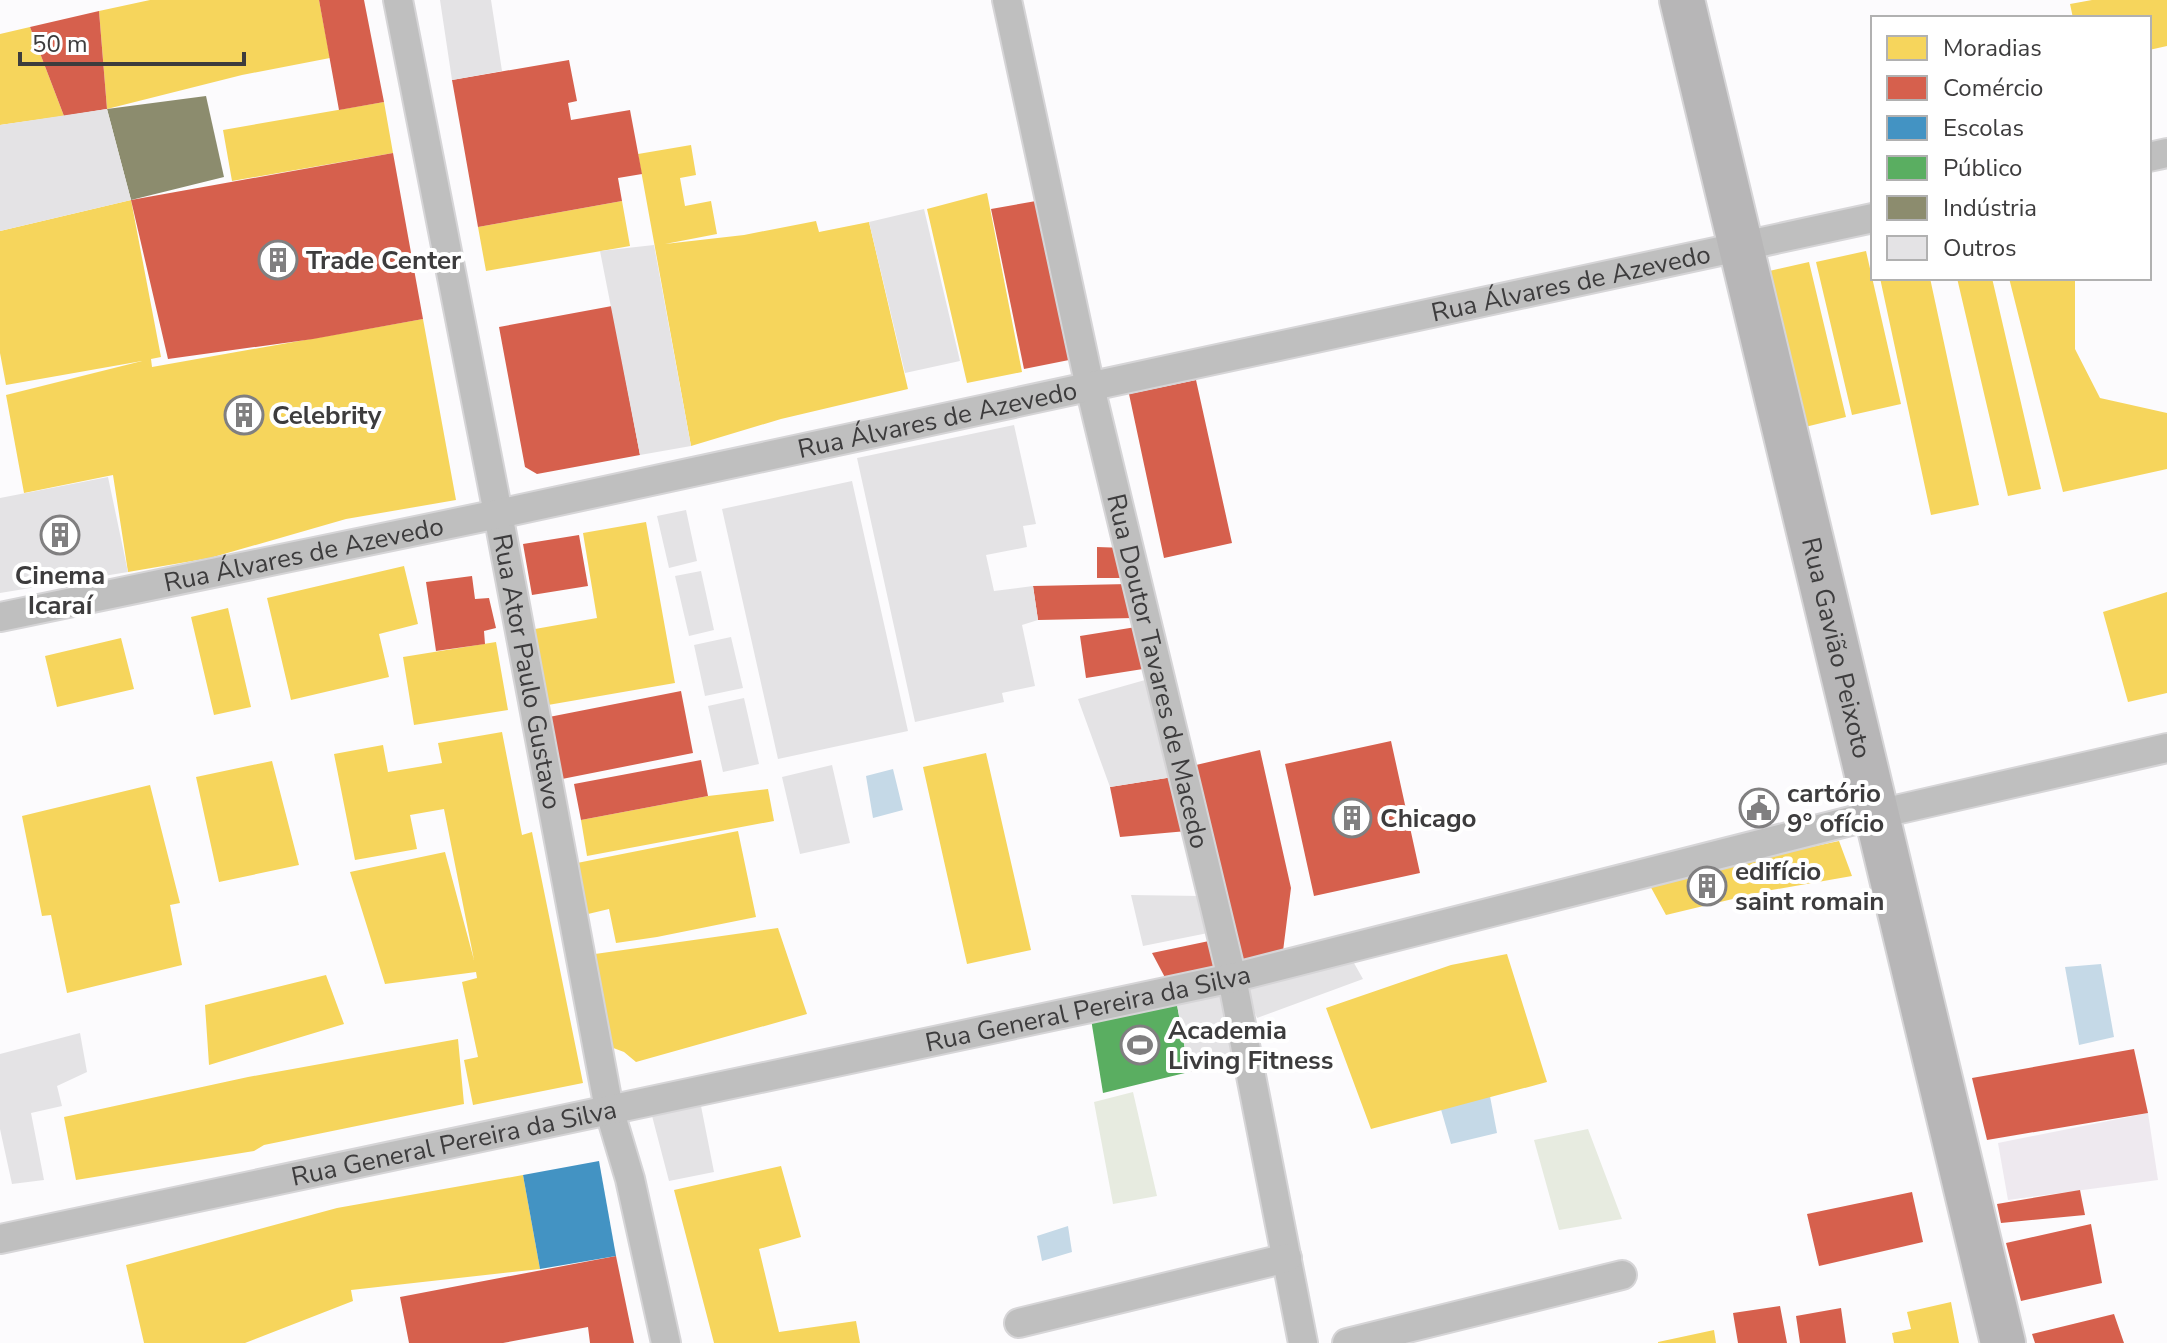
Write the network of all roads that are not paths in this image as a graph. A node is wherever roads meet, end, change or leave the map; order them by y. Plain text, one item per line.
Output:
1 (398, 0) edge
2 (1007, 0) edge
3 (1682, 0) edge
4 (1871, 218) edge
5 (1741, 248) junction
6 (1090, 387) junction
7 (498, 514) junction
8 (0, 617) edge
9 (2167, 748) edge
10 (1878, 814) junction
11 (1232, 978) junction
12 (609, 1109) junction
13 (0, 1239) edge
14 (1287, 1258) junction
15 (1622, 1275) dead end
16 (1019, 1323) dead end
17 (666, 1343) edge
18 (1303, 1343) edge
19 (1347, 1343) edge
20 (2003, 1343) edge

1 - 7 street, Rua Ator Paulo Gustavo
2 - 6 street, Rua Doutor Tavares de Macedo
3 - 5 main road, Rua Gavião Peixoto
4 - 5 street, Rua Álvares de Azevedo
5 - 6 street, Rua Álvares de Azevedo
5 - 10 main road, Rua Gavião Peixoto
6 - 7 street, Rua Álvares de Azevedo
6 - 11 street, Rua Doutor Tavares de Macedo
7 - 8 street, Rua Álvares de Azevedo
7 - 12 street, Rua Ator Paulo Gustavo
9 - 10 street, Rua General Pereira da Silva
10 - 11 street, Rua General Pereira da Silva
10 - 20 main road, Rua Gavião Peixoto
11 - 12 street, Rua General Pereira da Silva
11 - 14 street, Rua Doutor Tavares de Macedo
12 - 13 street, Rua General Pereira da Silva
12 - 17 street, Rua Ator Paulo Gustavo
14 - 16 street
14 - 18 street, Rua Doutor Tavares de Macedo
15 - 19 street

